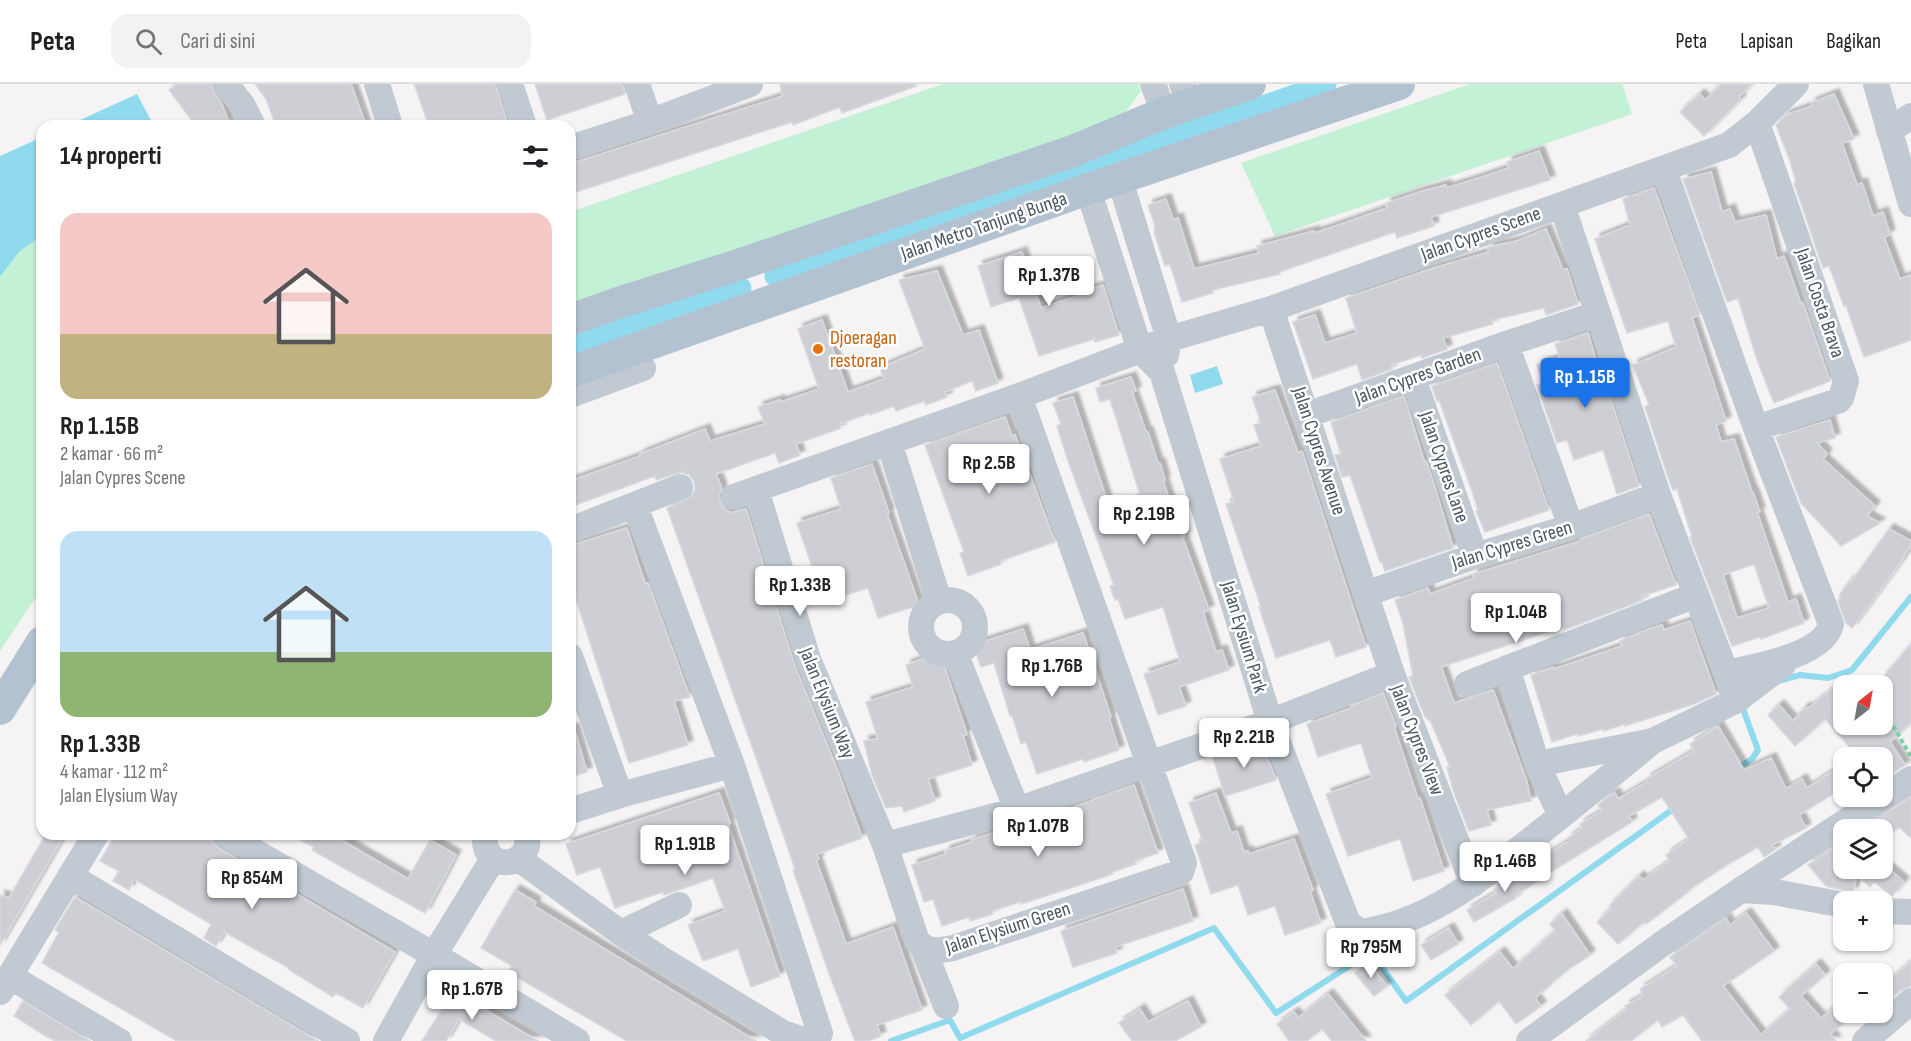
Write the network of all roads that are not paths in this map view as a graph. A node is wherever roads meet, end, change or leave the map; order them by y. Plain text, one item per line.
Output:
1 (226, 84) edge
2 (377, 84) edge
3 (510, 84) edge
4 (637, 84) edge
5 (750, 84) edge
6 (1153, 84) edge
7 (1250, 84) edge
8 (1399, 84) edge
9 (1796, 84) edge
10 (1876, 84) edge
11 (1179, 100) edge
12 (1911, 116) edge
13 (250, 120) edge
14 (388, 120) edge
15 (522, 120) edge
16 (650, 122) junction
17 (1758, 123) junction
18 (1889, 131) junction
19 (576, 146) edge
20 (1664, 170) junction
21 (1120, 180) junction
22 (1088, 189) junction
23 (1911, 204) edge
24 (1563, 205) junction
25 (752, 261) junction
26 (764, 304) junction
27 (1270, 309) junction
28 (1598, 314) junction
29 (576, 318) edge
30 (1169, 339) junction
31 (1506, 344) junction
32 (1140, 351) junction
33 (643, 368) dead end
34 (576, 370) edge
35 (1162, 372) junction
36 (1413, 378) junction
37 (576, 393) edge
38 (1019, 396) junction
39 (1307, 415) junction
40 (1756, 428) junction
41 (889, 442) junction
42 (680, 487) dead end
43 (745, 493) joint
44 (1658, 495) junction
45 (635, 506) junction
46 (1571, 527) junction
47 (576, 528) edge
48 (1475, 556) junction
49 (1365, 594) junction
50 (1695, 595) junction
51 (939, 601) junction
52 (36, 652) edge
53 (955, 653) junction
54 (1793, 657) junction
55 (1507, 668) junction
56 (576, 673) edge
57 (1726, 673) junction
58 (1392, 674) junction
59 (1467, 684) dead end
60 (1735, 701) junction
61 (0, 709) edge
62 (1270, 722) junction
63 (1653, 741) junction
64 (1150, 764) junction
65 (1537, 764) junction
66 (732, 765) junction
67 (1911, 779) edge
68 (620, 795) junction
69 (576, 809) edge
70 (1017, 810) junction
71 (1561, 816) junction
72 (92, 840) edge
73 (234, 840) edge
74 (484, 840) edge
75 (528, 840) edge
76 (885, 845) junction
77 (493, 859) junction
78 (519, 859) junction
79 (70, 876) junction
80 (1473, 884) junction
81 (1741, 890) junction
82 (1833, 904) edge
83 (679, 905) dead end
84 (1893, 911) edge
85 (1911, 912) edge
86 (651, 918) junction
87 (621, 933) junction
88 (923, 948) junction
89 (434, 955) junction
90 (663, 960) junction
91 (4, 984) edge
92 (1911, 1001) edge
93 (946, 1006) dead end
94 (119, 1041) edge
95 (347, 1041) edge
96 (386, 1041) edge
97 (577, 1041) edge
98 (807, 1041) edge
99 (811, 1041) edge
100 (1529, 1041) edge
101 (1864, 1041) edge

1 - 13 street
2 - 14 street
3 - 15 street
4 - 16 street
5 - 16 street
6 - 11 street
7 - 11 main road
8 - 21 main road, Jalan Metro Tanjung Bunga
9 - 17 street
10 - 18 street
11 - 25 main road
12 - 18 street
16 - 19 street
17 - 20 street
17 - 40 street, Jalan Costa Brava
18 - 23 street
20 - 24 street
20 - 40 street
21 - 22 main road, Jalan Metro Tanjung Bunga
21 - 30 street
22 - 26 main road, Jalan Metro Tanjung Bunga
22 - 32 street
24 - 27 street, Jalan Cypres Scene
24 - 28 street, Jalan Cypres Scene
25 - 26 main road
25 - 29 main road
26 - 34 main road, Jalan Metro Tanjung Bunga
27 - 30 street, Jalan Cypres Scene
27 - 39 street, Jalan Cypres Avenue
28 - 31 street, Jalan Cypres Garden
28 - 44 street, Jalan Cypres Scene
30 - 32 street, Jalan Cypres Scene
30 - 35 street
31 - 36 street, Jalan Cypres Garden
31 - 46 street
32 - 35 street
32 - 38 street, Jalan Cypres Scene
33 - 37 street
35 - 62 street, Jalan Eysium Park
36 - 39 street, Jalan Cypres Garden
36 - 48 street, Jalan Cypres Lane
38 - 41 street, Jalan Cypres Scene
38 - 64 street
39 - 49 street, Jalan Cypres Avenue
40 - 54 street
41 - 43 street, Jalan Cypres Scene
41 - 51 street
42 - 45 street
43 - 76 street, Jalan Elysium Way
44 - 46 street, Jalan Cypres Green
44 - 50 street, Jalan Cypres Scene
45 - 47 street
45 - 66 street
46 - 48 street, Jalan Cypres Green
48 - 49 street, Jalan Cypres Green
49 - 58 street, Jalan Cypres View
50 - 55 street
50 - 57 street, Jalan Cypres Scene
51 - 53 street
51 - 53 street
52 - 61 main road
53 - 70 street
54 - 57 street
54 - 60 street
55 - 59 street
55 - 65 street
56 - 68 street
57 - 60 street, Jalan Cypres Scene
58 - 62 street
58 - 80 street, Jalan Cypres View
60 - 63 street
62 - 64 street
62 - 80 street, Jalan Eysium Park
63 - 65 street
63 - 71 street, Jalan Eysium Park
64 - 70 street
64 - 88 street, Jalan Elysium Green
65 - 71 street
66 - 68 street
66 - 99 street
67 - 81 street
68 - 69 street
70 - 76 street
71 - 80 street, Jalan Eysium Park
72 - 79 street
73 - 89 street
74 - 77 street
75 - 78 street
76 - 88 street, Jalan Elysium Green
77 - 78 street
77 - 89 street
78 - 87 street
79 - 91 street
79 - 95 street
81 - 82 street
81 - 100 street
83 - 86 street
84 - 85 street
86 - 87 street
86 - 90 street
87 - 90 street
88 - 93 street
89 - 96 street
89 - 97 street
90 - 98 street
91 - 94 street
92 - 101 street

